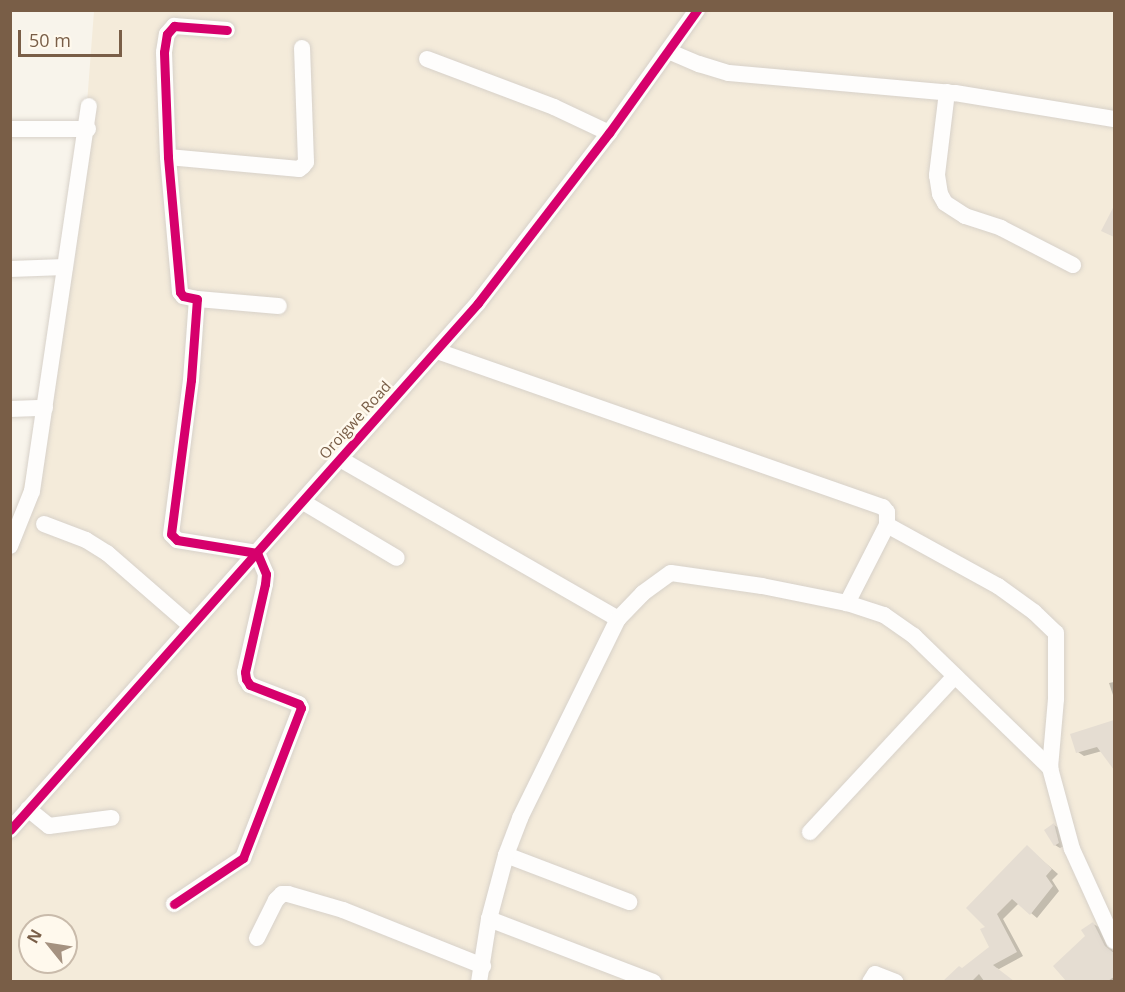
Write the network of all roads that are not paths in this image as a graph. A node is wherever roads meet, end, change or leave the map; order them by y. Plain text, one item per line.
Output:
1 (697, 10) edge
2 (226, 30) dead end
3 (302, 48) dead end
4 (668, 51) junction
5 (427, 59) dead end
6 (947, 92) junction
7 (89, 106) dead end
8 (1114, 119) edge
9 (10, 129) edge
10 (88, 129) junction
11 (609, 133) junction
12 (168, 157) junction
13 (1073, 265) dead end
14 (65, 267) junction
15 (10, 269) edge
16 (197, 299) junction
17 (279, 306) dead end
18 (436, 351) junction
19 (45, 408) junction
20 (10, 409) edge
21 (340, 459) junction
22 (303, 502) junction
23 (44, 524) dead end
24 (887, 525) junction
25 (10, 546) edge
26 (257, 553) junction
27 (397, 558) dead end
28 (847, 603) junction
29 (618, 619) junction
30 (191, 626) junction
31 (955, 676) junction
32 (1050, 768) junction
33 (28, 810) junction
34 (111, 818) dead end
35 (10, 830) edge
36 (810, 832) dead end
37 (506, 855) junction
38 (629, 902) dead end
39 (174, 904) dead end
40 (489, 919) junction
41 (257, 938) dead end
42 (1114, 941) edge
43 (481, 974) edge
44 (653, 981) edge
45 (870, 981) edge
46 (896, 981) edge

1 - 4 street, Oroigwe Road
2 - 12 street
3 - 12 street
4 - 6 street
4 - 11 street, Oroigwe Road
5 - 11 street
6 - 8 street
6 - 13 street
7 - 10 street
9 - 10 street
10 - 14 street
11 - 18 street, Oroigwe Road
12 - 16 street
14 - 15 street
14 - 19 street
16 - 17 street
16 - 26 street
18 - 21 street, Oroigwe Road
18 - 24 street
19 - 20 street
19 - 25 street
21 - 22 street, Oroigwe Road
21 - 29 street
22 - 26 street, Oroigwe Road
22 - 27 street
23 - 30 street
24 - 28 street
24 - 32 street
26 - 30 street, Oroigwe Road
26 - 39 street
28 - 29 street
28 - 31 street
29 - 37 street
30 - 33 street, Oroigwe Road
31 - 32 street
31 - 36 street
32 - 42 street
33 - 34 street
33 - 35 street, Oroigwe Road
37 - 38 street
37 - 40 street
40 - 43 street
40 - 44 street
41 - 43 street
45 - 46 street

